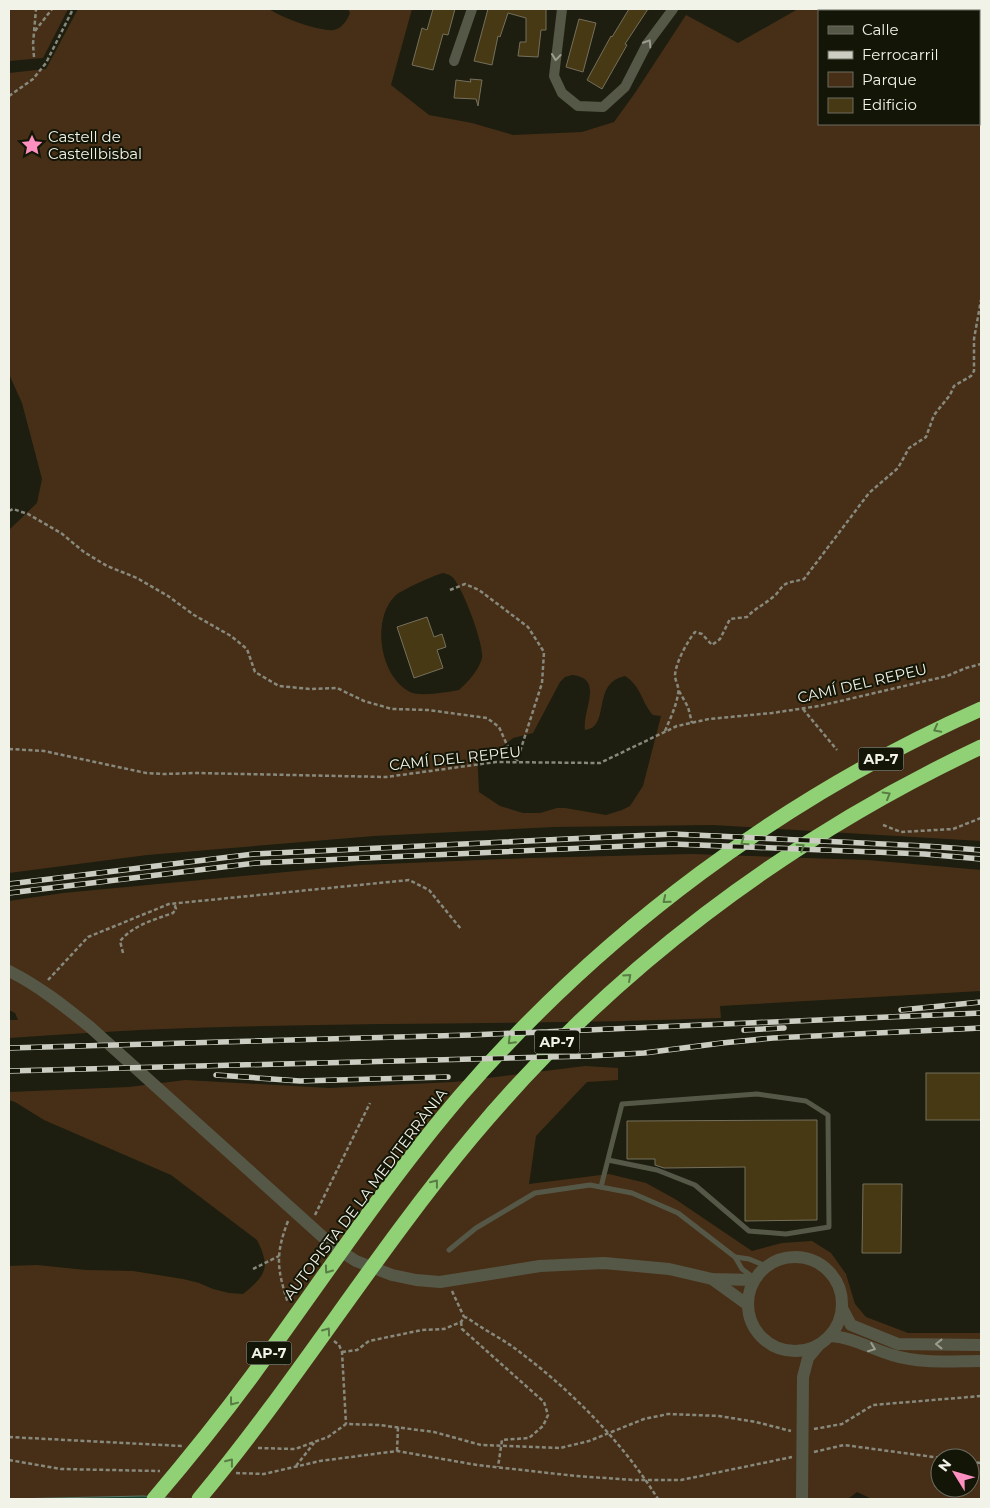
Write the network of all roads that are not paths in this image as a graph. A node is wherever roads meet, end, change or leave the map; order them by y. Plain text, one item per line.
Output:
1 (472, 9) edge
2 (562, 9) edge
3 (673, 9) edge
4 (454, 61) dead end
5 (981, 709) edge
6 (981, 747) edge
7 (981, 754) edge
8 (947, 764) junction
9 (9, 970) edge
10 (608, 1160) junction
11 (601, 1187) junction
12 (449, 1250) dead end
13 (735, 1257) junction
14 (766, 1266) junction
15 (755, 1279) junction
16 (712, 1280) junction
17 (748, 1305) junction
18 (842, 1308) junction
19 (825, 1339) junction
20 (981, 1345) edge
21 (789, 1351) junction
22 (981, 1352) edge
23 (963, 1361) junction
24 (981, 1361) edge
25 (803, 1377) junction
26 (154, 1499) edge
27 (199, 1499) edge
28 (802, 1499) edge

1 - 4 street
2 -> 3 street
5 -> 26 highway, AUTOPISTA DE LA MEDITERRÀNIA / AP-7
6 - 8 highway, AP-7
7 - 8 highway
27 -> 8 highway, AP-7
9 - 16 street
10 - 10 lane
10 - 11 lane
11 - 12 lane
11 - 13 lane
13 - 14 lane
13 - 15 lane
14 - 15 street
14 - 18 street
15 - 16 street
15 - 17 street
16 - 17 street
17 - 21 street
18 - 19 street
20 -> 18 street
19 - 21 street
19 -> 23 street
19 - 25 street
21 - 25 street
22 - 23 street
23 - 24 street
25 - 28 street

